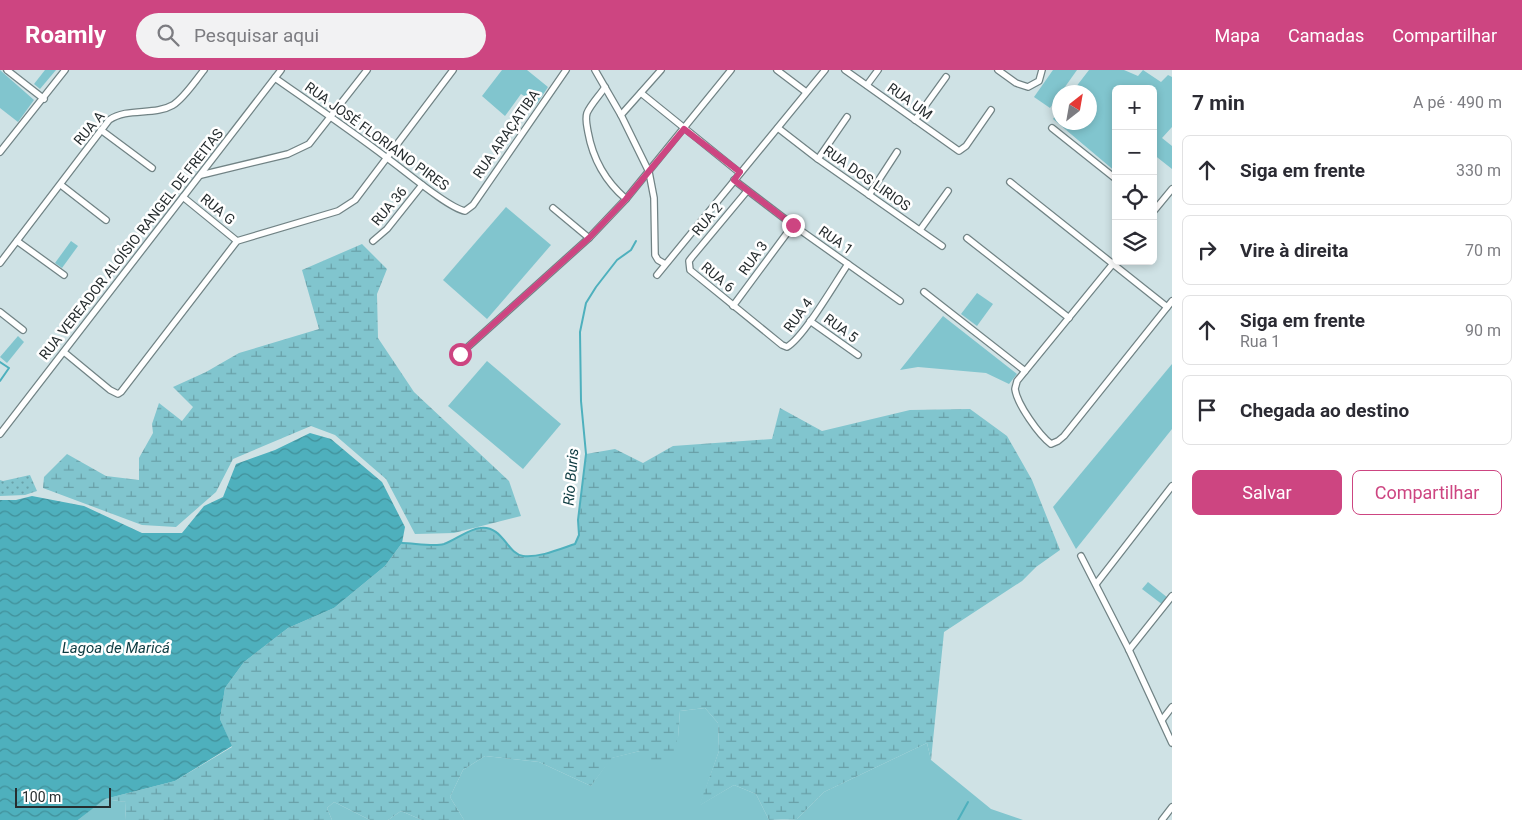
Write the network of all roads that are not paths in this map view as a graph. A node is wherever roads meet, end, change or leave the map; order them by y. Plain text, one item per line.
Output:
1 (7, 70) edge
2 (65, 70) edge
3 (204, 70) edge
4 (281, 70) edge
5 (367, 70) edge
6 (453, 70) edge
7 (566, 70) edge
8 (595, 70) edge
9 (661, 70) edge
10 (731, 70) edge
11 (777, 70) edge
12 (825, 70) edge
13 (845, 70) edge
14 (878, 70) edge
15 (998, 70) edge
16 (1042, 70) edge
17 (946, 77) dead end
18 (275, 78) junction
19 (867, 86) junction
20 (606, 87) junction
21 (806, 92) junction
22 (641, 93) junction
23 (44, 98) junction
24 (991, 110) dead end
25 (621, 115) junction
26 (847, 117) dead end
27 (331, 118) junction
28 (915, 120) junction
29 (778, 128) junction
30 (684, 129) junction
31 (101, 130) junction
32 (1055, 130) edge
33 (0, 152) edge
34 (897, 152) dead end
35 (387, 158) junction
36 (818, 159) junction
37 (152, 168) dead end
38 (648, 172) junction
39 (740, 172) junction
40 (200, 175) junction
41 (1112, 176) edge
42 (734, 180) junction
43 (1010, 182) dead end
44 (61, 185) junction
45 (422, 185) junction
46 (1172, 189) edge
47 (747, 191) junction
48 (948, 191) dead end
49 (869, 194) junction
50 (183, 197) junction
51 (626, 199) junction
52 (1157, 207) edge
53 (553, 208) dead end
54 (465, 210) joint
55 (106, 220) dead end
56 (793, 225) junction
57 (920, 230) junction
58 (589, 238) junction
59 (967, 238) dead end
60 (17, 241) junction
61 (237, 241) junction
62 (373, 241) dead end
63 (942, 246) dead end
64 (1112, 260) edge
65 (0, 263) edge
66 (665, 264) junction
67 (848, 264) junction
68 (1112, 264) edge
69 (689, 265) joint
70 (1118, 265) edge
71 (64, 275) dead end
72 (657, 275) dead end
73 (924, 292) dead end
74 (900, 301) dead end
75 (1172, 301) edge
76 (733, 306) junction
77 (1167, 307) junction
78 (0, 312) edge
79 (1069, 318) junction
80 (810, 320) junction
81 (23, 330) dead end
82 (64, 352) junction
83 (460, 354) dead end
84 (858, 355) dead end
85 (1025, 371) junction
86 (0, 434) edge
87 (1172, 486) edge
88 (1082, 556) dead end
89 (1096, 584) junction
90 (1172, 596) edge
91 (1129, 650) junction
92 (1172, 707) edge
93 (1162, 720) junction
94 (1172, 742) edge
95 (1172, 807) edge
96 (1162, 820) edge

1 - 23 street
2 - 23 street
3 - 31 street, RUA A
4 - 18 street, RUA VEREADOR ALOÍSIO RANGEL DE FREITAS
5 - 27 street
6 - 35 street
7 - 54 street, RUA ARAÇATIBA
8 - 20 street
9 - 22 street
10 - 30 street
11 - 21 street
12 - 21 street
13 - 19 street, RUA UM
14 - 19 street
15 - 16 street
17 - 28 street
18 - 27 street, RUA JOSÉ FLORIANO PIRES
18 - 40 street, RUA VEREADOR ALOÍSIO RANGEL DE FREITAS
19 - 28 street, RUA UM
20 - 25 street
20 - 51 street
21 - 29 street
22 - 25 street
22 - 30 street
23 - 33 street
24 - 28 street, RUA UM
25 - 38 street
26 - 36 street
27 - 35 street, RUA JOSÉ FLORIANO PIRES
27 - 40 street
29 - 36 street, RUA DOS LIRIOS
29 - 39 street
30 - 38 street
30 - 39 street
31 - 37 street
31 - 44 street, RUA A
32 - 41 street
34 - 49 street
35 - 45 street, RUA JOSÉ FLORIANO PIRES
35 - 61 street
36 - 49 street, RUA DOS LIRIOS
38 - 51 street
38 - 66 street
39 - 42 street
40 - 50 street, RUA VEREADOR ALOÍSIO RANGEL DE FREITAS
42 - 47 street, RUA 1
42 - 66 street
43 - 64 street
44 - 55 street
44 - 60 street, RUA A
45 - 54 street, RUA JOSÉ FLORIANO PIRES
45 - 62 street, RUA 36
46 - 52 street
47 - 56 street, RUA 1
47 - 69 street, RUA 2
48 - 57 street
49 - 57 street, RUA DOS LIRIOS
50 - 61 street, RUA G
50 - 82 street, RUA VEREADOR ALOÍSIO RANGEL DE FREITAS
51 - 58 street
53 - 58 street
56 - 67 street, RUA 1
56 - 76 street, RUA 3
57 - 63 street, RUA DOS LIRIOS
58 - 83 street
59 - 79 street
60 - 65 street, RUA A
60 - 71 street
61 - 82 street
66 - 72 street
67 - 74 street, RUA 1
67 - 80 street, RUA 4
68 - 79 street
69 - 76 street, RUA 6
70 - 77 street
73 - 85 street
75 - 77 street
76 - 80 street, RUA 4
77 - 85 street
78 - 81 street
79 - 85 street
80 - 84 street, RUA 5
82 - 86 street, RUA VEREADOR ALOÍSIO RANGEL DE FREITAS
87 - 89 street
88 - 89 street
89 - 91 street
90 - 91 street
91 - 93 street
92 - 93 street
93 - 94 street
95 - 96 street

